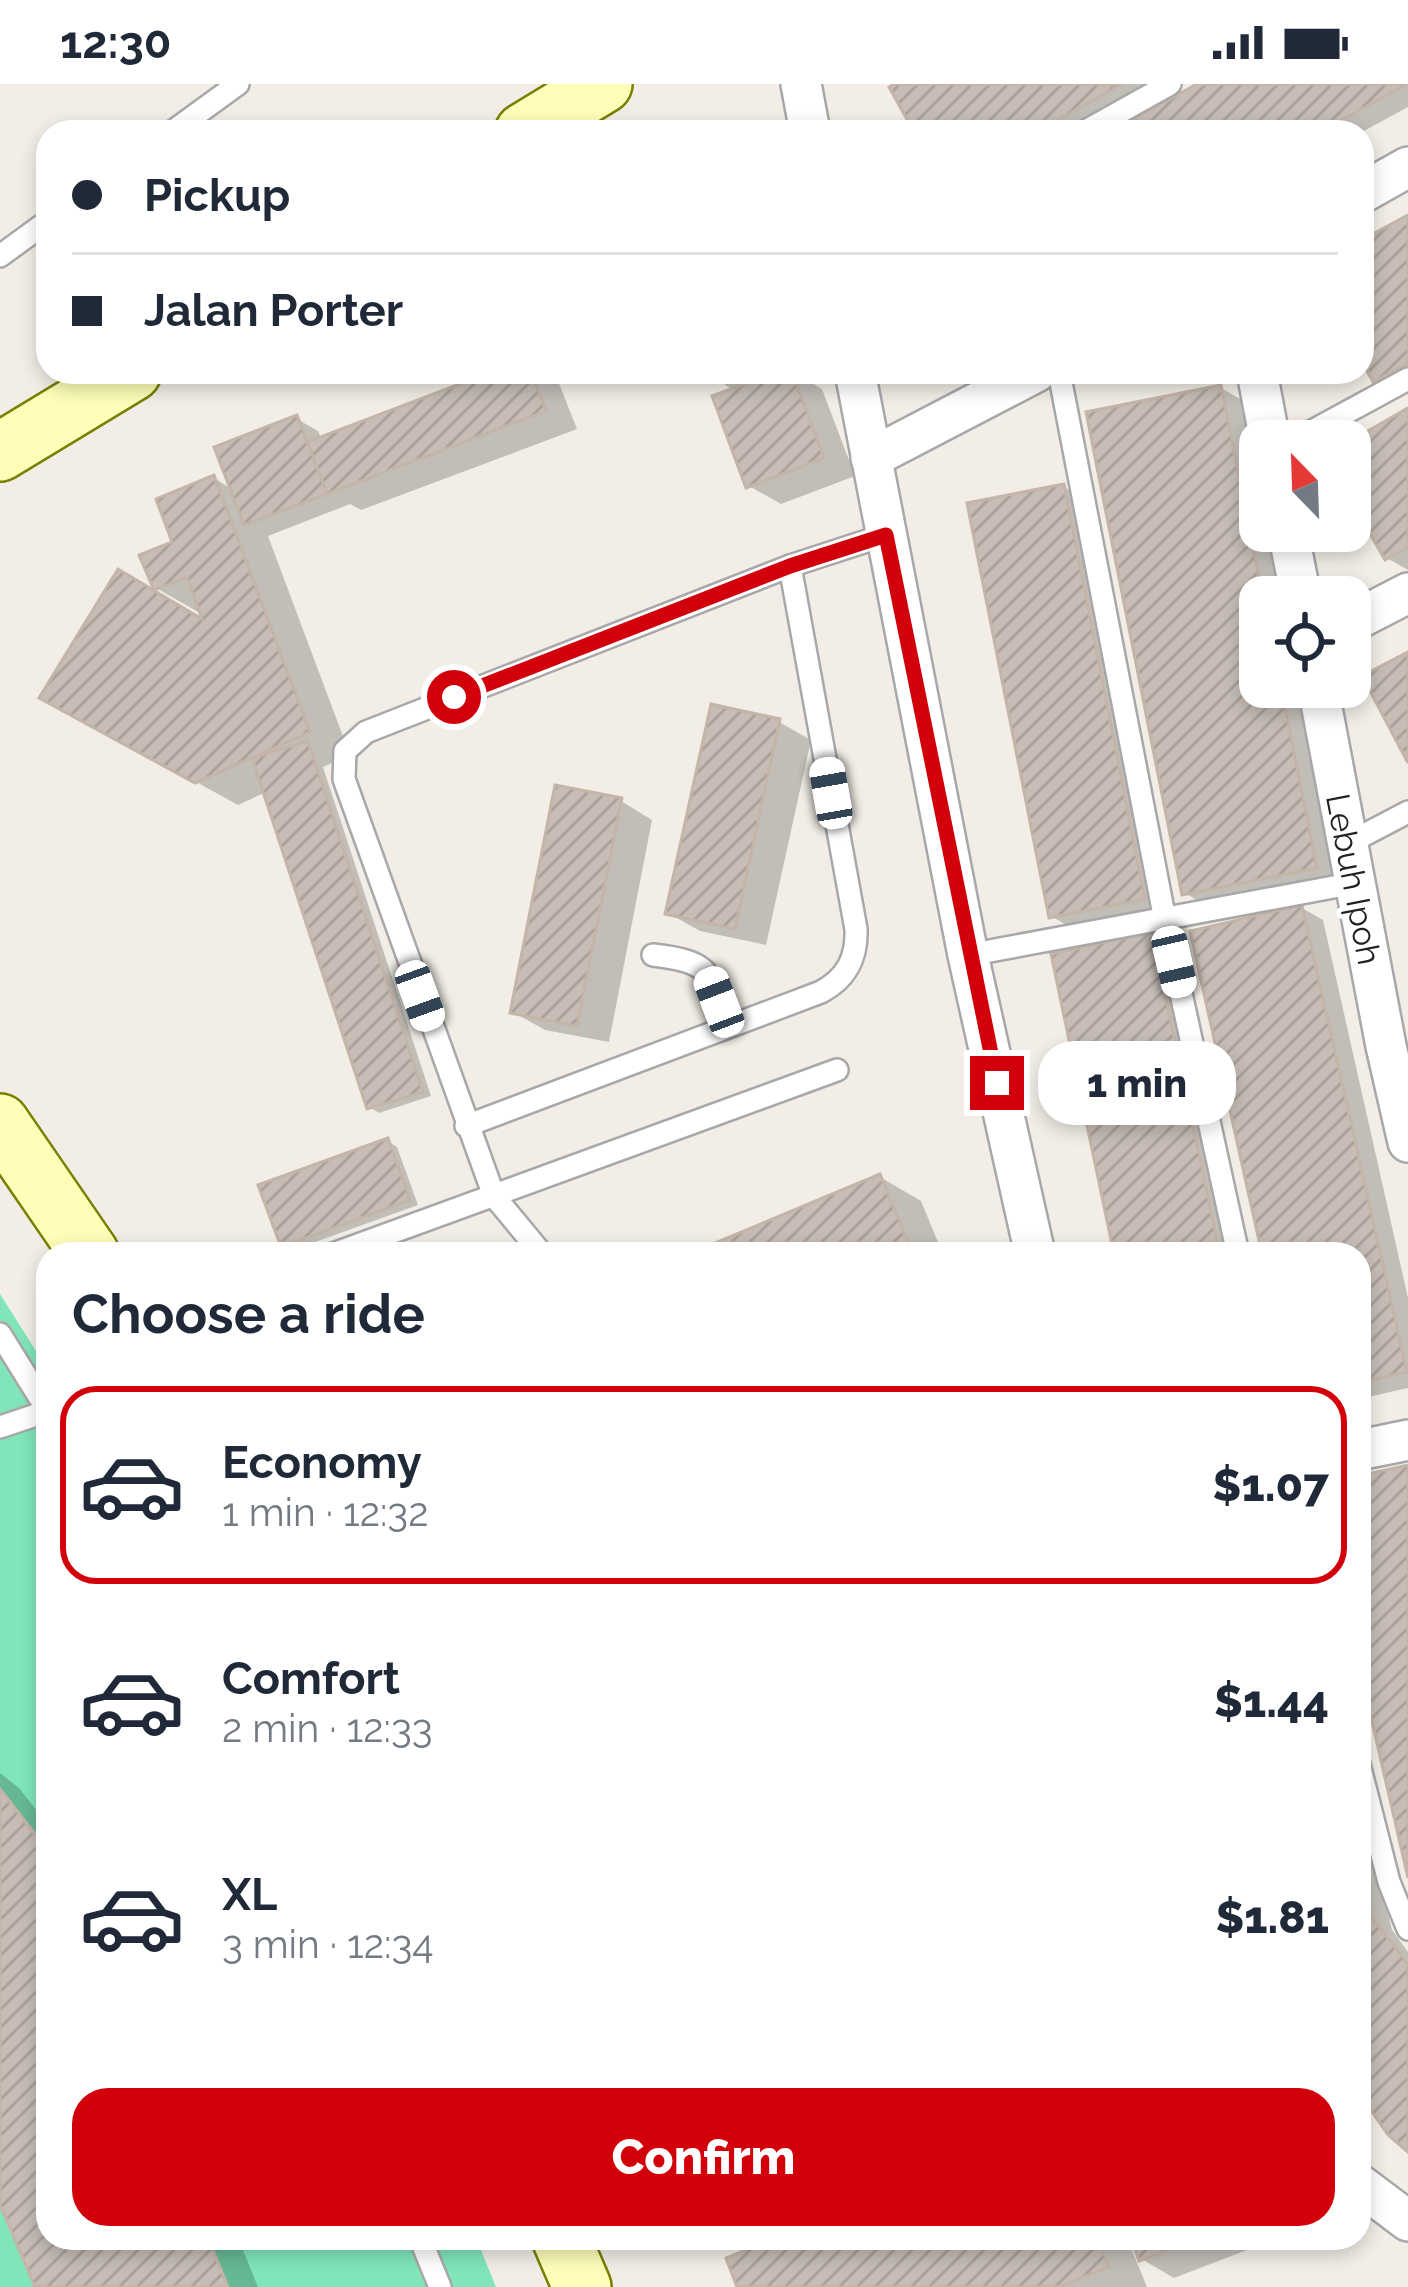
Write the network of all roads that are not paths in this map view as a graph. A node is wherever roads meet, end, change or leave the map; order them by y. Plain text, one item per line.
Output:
1 (238, 84) edge
2 (603, 84) edge
3 (801, 84) edge
4 (1170, 84) edge
5 (188, 120) edge
6 (544, 120) edge
7 (808, 120) edge
8 (1106, 120) edge
9 (1408, 167) edge
10 (1374, 186) edge
11 (36, 230) edge
12 (0, 256) edge
13 (1408, 380) edge
14 (112, 384) edge
15 (857, 384) edge
16 (1013, 384) edge
17 (1061, 384) edge
18 (1259, 384) edge
19 (1266, 420) edge
20 (1333, 420) edge
21 (0, 452) edge
22 (871, 458) junction
23 (886, 535) junction
24 (790, 566) junction
25 (1408, 593) edge
26 (1371, 612) edge
27 (1322, 708) edge
28 (1408, 812) edge
29 (1347, 844) junction
30 (1355, 883) junction
31 (1165, 920) junction
32 (653, 955) dead end
33 (968, 955) junction
34 (729, 1026) junction
35 (1397, 1041) edge
36 (837, 1070) dead end
37 (0, 1123) edge
38 (466, 1126) junction
39 (1408, 1142) edge
40 (494, 1196) junction
41 (82, 1242) edge
42 (366, 1242) edge
43 (532, 1242) edge
44 (1032, 1242) edge
45 (1235, 1242) edge
46 (0, 1334) edge
47 (36, 1392) edge
48 (36, 1415) edge
49 (0, 1427) edge
50 (1408, 1440) edge
51 (1371, 1448) edge
52 (1371, 1813) edge
53 (1408, 1929) edge
54 (1371, 2193) edge
55 (1408, 2221) edge
56 (426, 2250) edge
57 (566, 2250) edge
58 (440, 2287) edge
59 (582, 2287) edge

1 - 5 lane
2 - 6 main road
3 - 7 street
4 - 8 lane
9 - 10 street
11 - 12 lane
13 - 20 lane
14 - 21 main road
15 - 22 street
16 - 22 street
17 - 31 lane
18 - 19 street
22 - 23 street
23 - 24 lane
23 - 33 street
24 - 34 lane
24 - 38 lane
25 - 26 street
27 - 29 street, Lebuh Ipoh
28 - 29 lane
29 - 30 street, Lebuh Ipoh
30 - 31 lane
30 - 35 street, Lebuh Ipoh
31 - 33 lane
31 - 45 lane
32 - 34 lane
33 - 44 street
34 - 38 lane
35 - 39 street, Lebuh Ipoh
36 - 40 lane
37 - 41 main road
38 - 40 lane
40 - 42 lane
40 - 43 lane
46 - 47 lane
48 - 49 lane
50 - 51 street
52 - 53 lane
54 - 55 street
56 - 58 lane
57 - 59 main road

